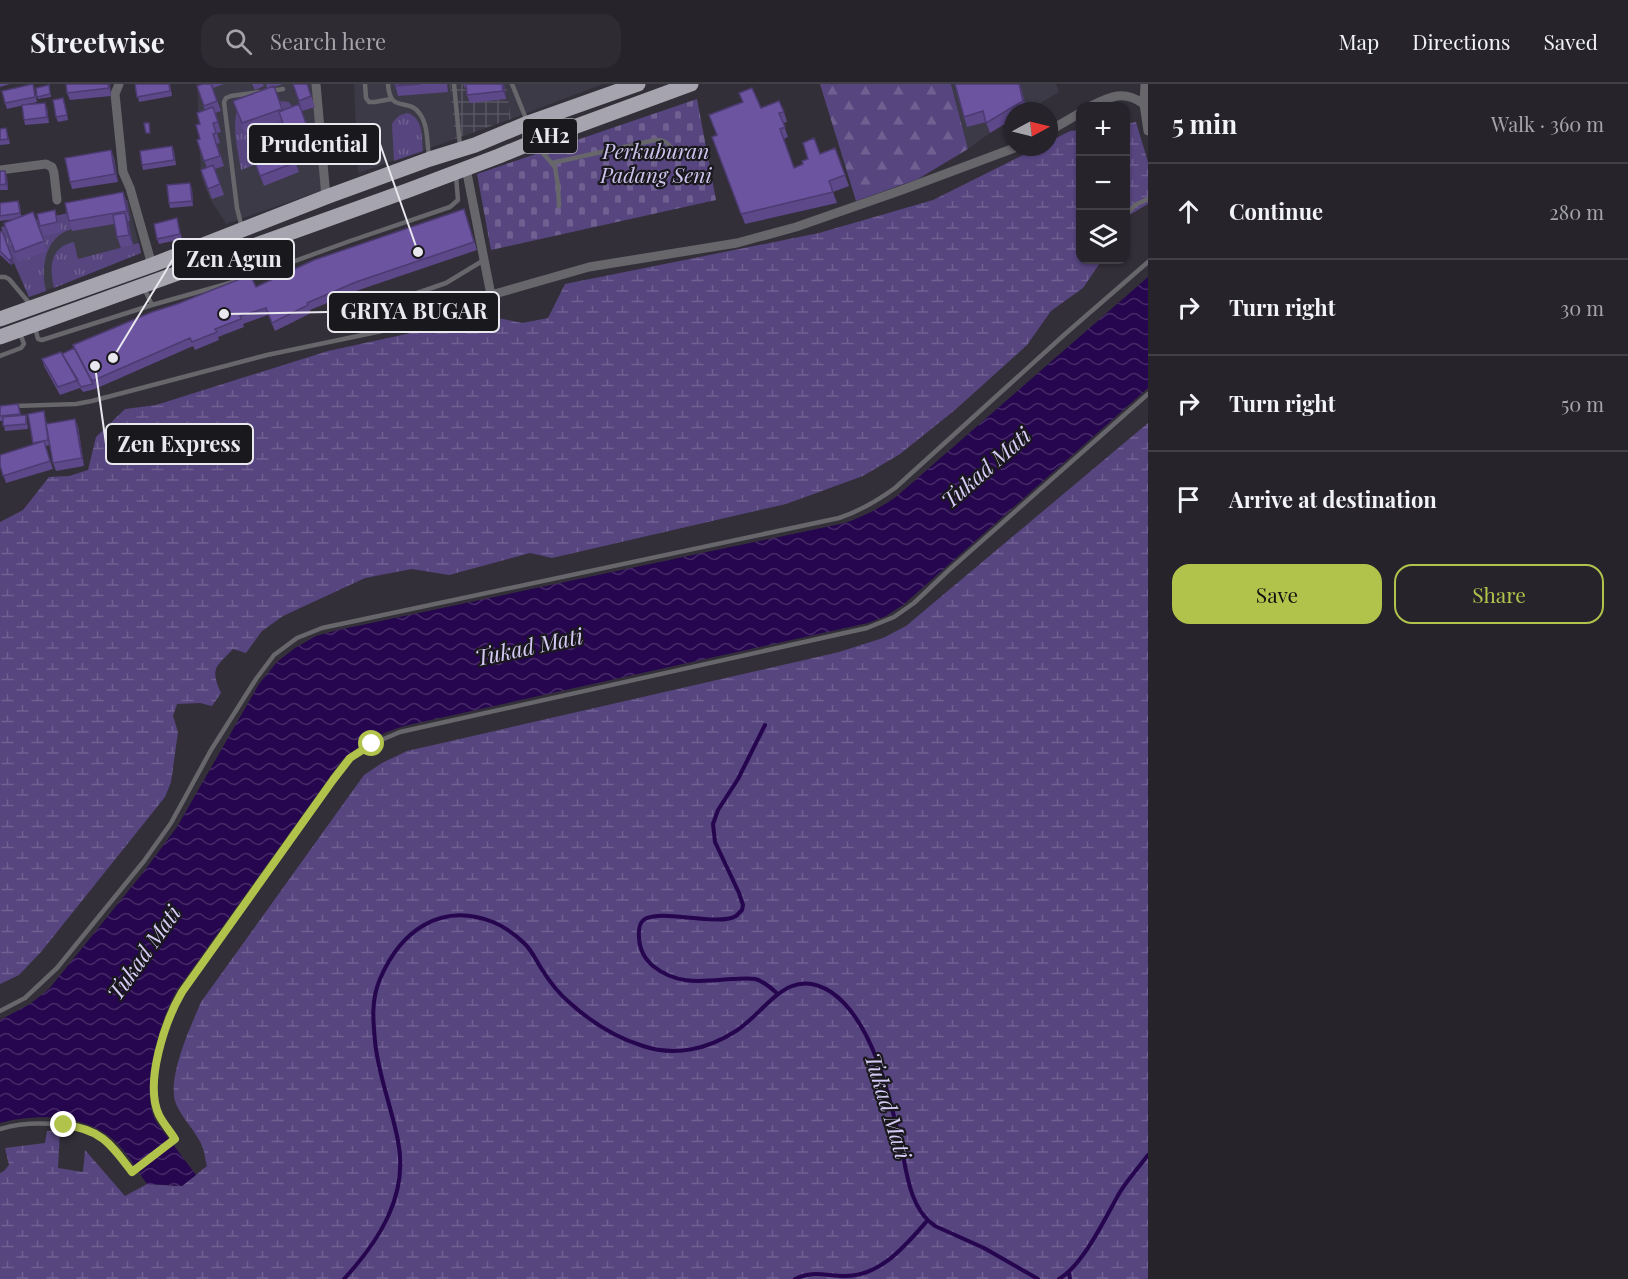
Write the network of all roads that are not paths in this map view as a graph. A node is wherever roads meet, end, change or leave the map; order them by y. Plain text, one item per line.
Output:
1 (119, 84) edge
2 (316, 84) edge
3 (365, 84) edge
4 (388, 84) edge
5 (454, 84) edge
6 (512, 84) edge
7 (638, 84) edge
8 (691, 84) edge
9 (1145, 84) edge
10 (621, 87) edge
11 (283, 89) dead end
12 (391, 99) junction
13 (1101, 102) edge
14 (1143, 104) junction
15 (1076, 115) edge
16 (528, 123) junction
17 (1058, 126) edge
18 (1148, 131) edge
19 (533, 142) junction
20 (460, 149) junction
21 (1004, 152) edge
22 (675, 153) dead end
23 (430, 159) junction
24 (552, 163) junction
25 (402, 169) junction
26 (0, 170) edge
27 (461, 170) junction
28 (409, 190) junction
29 (326, 197) junction
30 (1148, 199) edge
31 (57, 200) dead end
32 (559, 206) dead end
33 (1130, 210) edge
34 (243, 228) junction
35 (246, 248) junction
36 (484, 260) junction
37 (1148, 261) edge
38 (152, 265) junction
39 (258, 275) junction
40 (0, 277) edge
41 (143, 285) junction
42 (491, 295) junction
43 (152, 305) junction
44 (33, 307) junction
45 (0, 319) edge
46 (331, 325) dead end
47 (27, 327) junction
48 (0, 337) edge
49 (0, 356) edge
50 (1148, 394) edge
51 (11, 406) edge
52 (0, 1011) edge
53 (0, 1129) edge

1 - 38 street
2 - 29 street
3 - 12 lane
4 - 12 lane
5 - 20 lane
6 - 16 lane
7 - 10 highway, AH2
8 - 19 highway, AH2
9 - 14 street
10 - 16 highway, AH2
11 - 34 lane
12 - 23 lane
13 - 14 street
14 - 18 street
15 - 17 street
16 - 20 highway, AH2
19 - 24 lane
19 - 27 highway, AH2
20 - 23 highway, AH2
21 - 42 street
22 - 24 lane
23 - 25 highway, AH2
24 - 32 lane
25 - 28 highway
25 - 29 highway, AH2
26 - 31 street
27 - 28 highway, AH2
27 - 36 street
27 - 39 lane
28 - 35 highway, AH2
29 - 34 highway, AH2
30 - 33 lane
34 - 38 highway, AH2
35 - 39 lane
35 - 41 highway, AH2
36 - 42 street
36 - 46 lane
37 - 52 lane
38 - 44 highway, AH2
39 - 43 lane
40 - 44 lane
41 - 43 lane
41 - 47 highway, AH2
42 - 51 lane
43 - 47 lane
44 - 45 highway, AH2
47 - 48 highway, AH2
47 - 49 lane
50 - 53 lane

